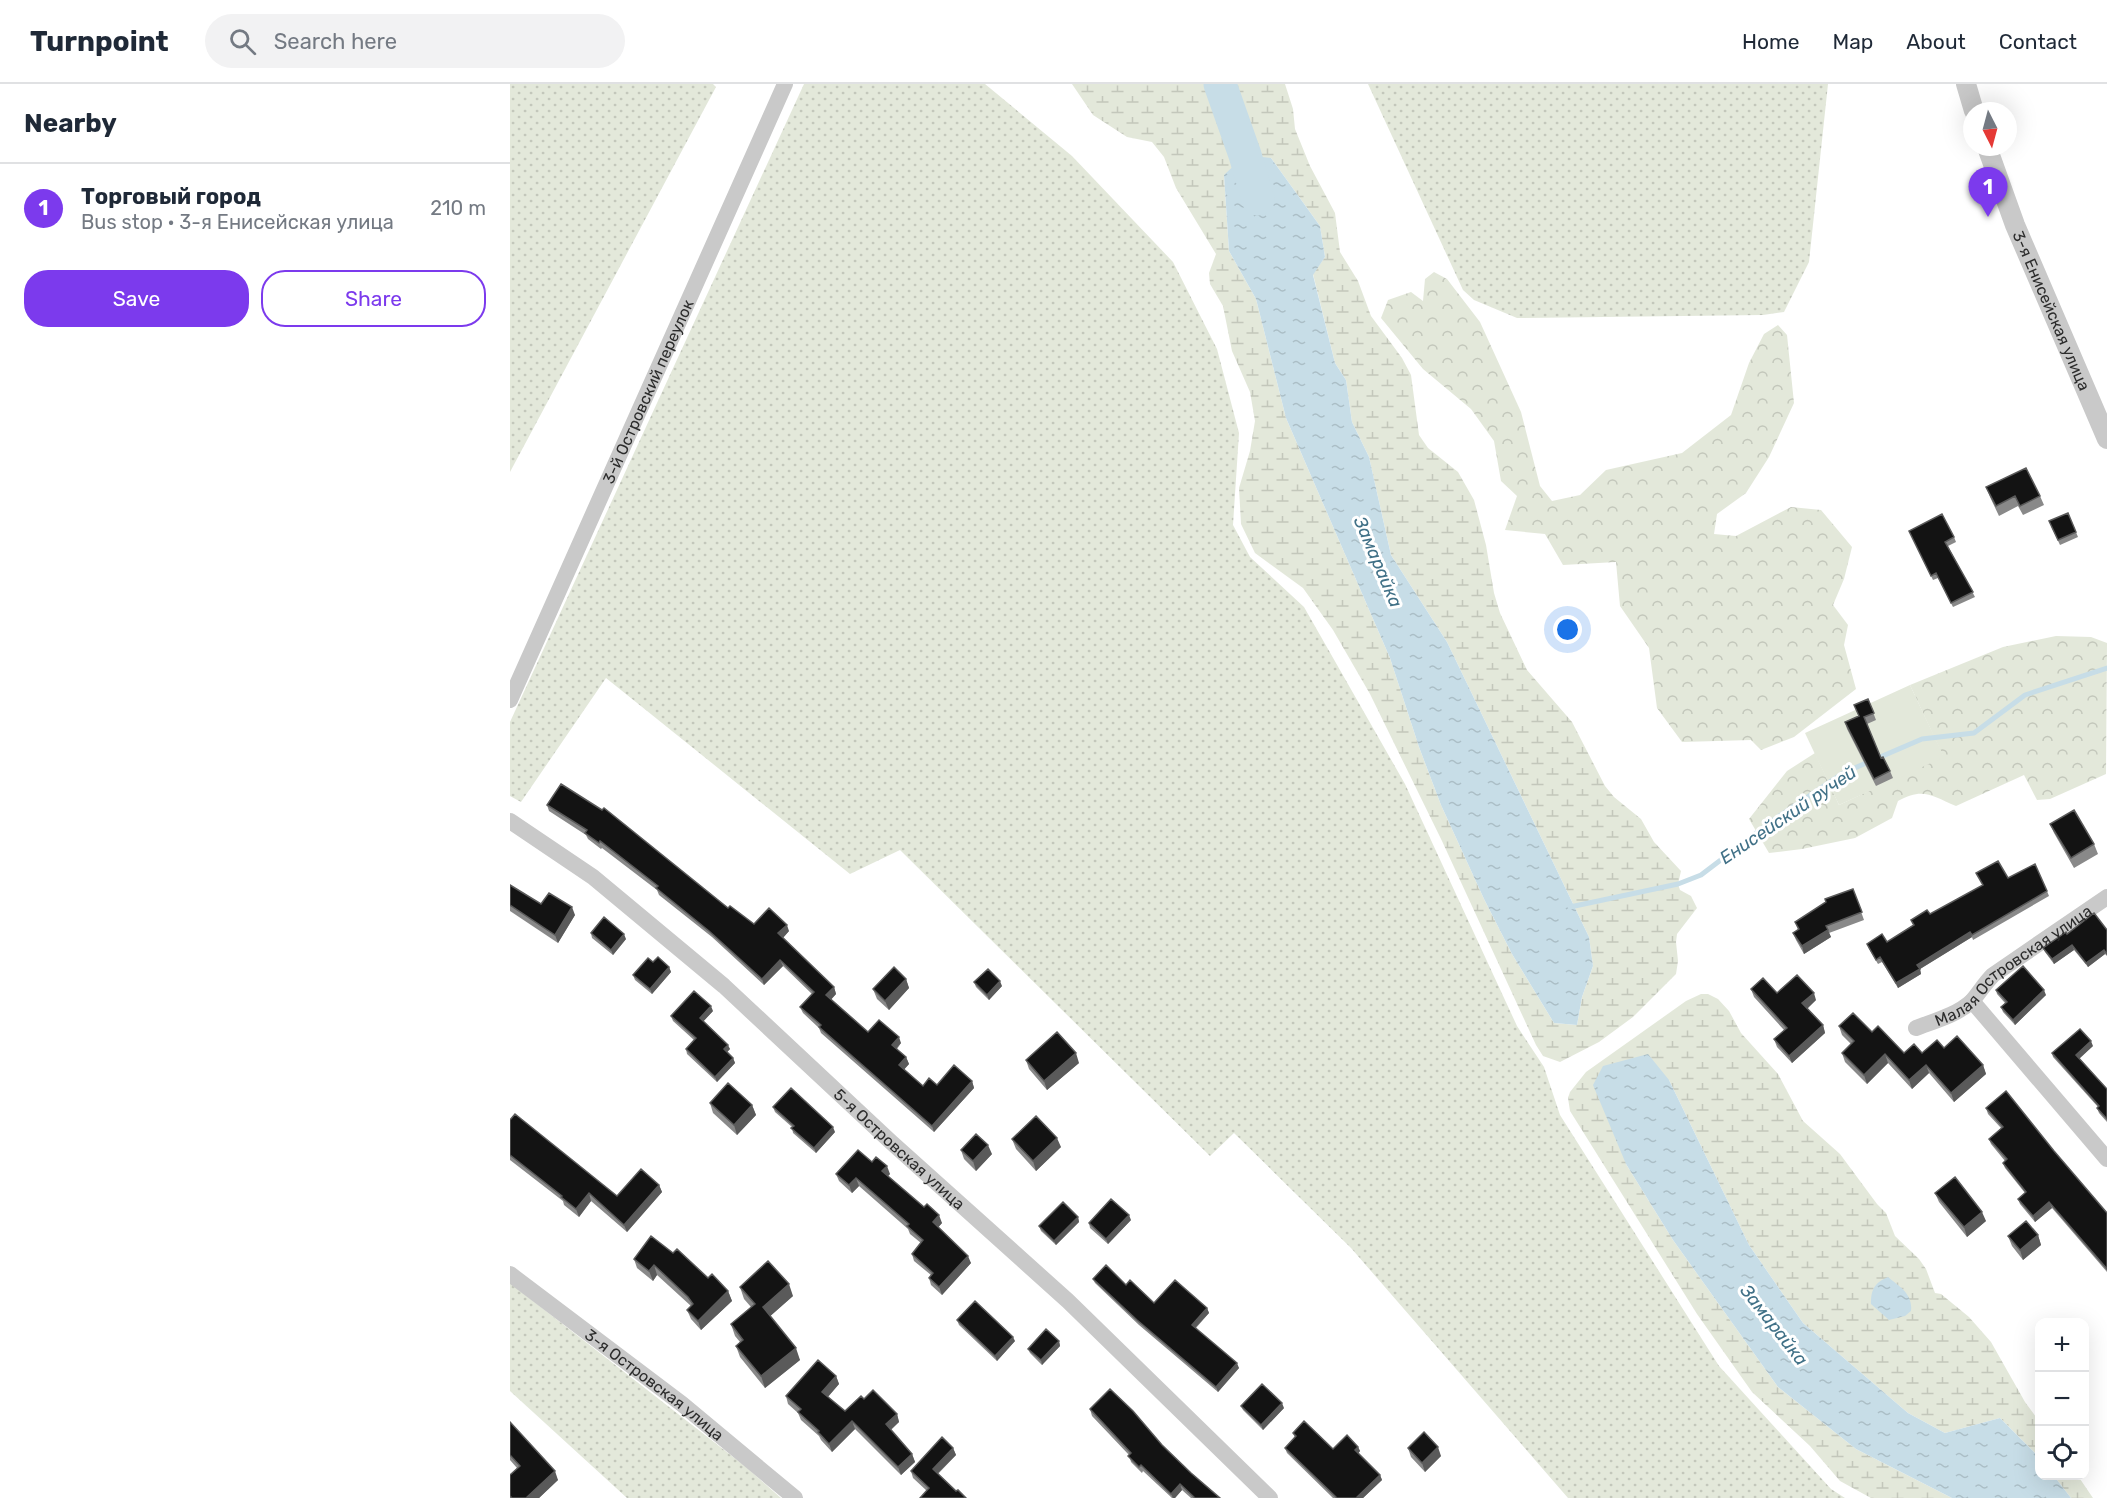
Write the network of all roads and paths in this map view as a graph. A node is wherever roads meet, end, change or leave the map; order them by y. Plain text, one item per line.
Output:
1 (785, 84) edge
2 (1965, 84) edge
3 (1971, 102) edge
4 (1990, 156) edge
5 (2107, 439) edge
6 (510, 700) edge
7 (510, 821) edge
8 (2107, 897) edge
9 (1972, 1000) junction
10 (1916, 1028) dead end
11 (2107, 1159) edge
12 (510, 1274) edge
13 (795, 1498) edge
14 (1270, 1498) edge

1 - 6 street, 3-й Островский переулок
2 - 3 street
4 - 5 street, 3-я Енисейская улица
7 - 14 street, 5-я Островская улица
8 - 9 street, Малая Островская улица
9 - 10 street, Малая Островская улица
9 - 11 street
12 - 13 street, 3-я Островская улица

